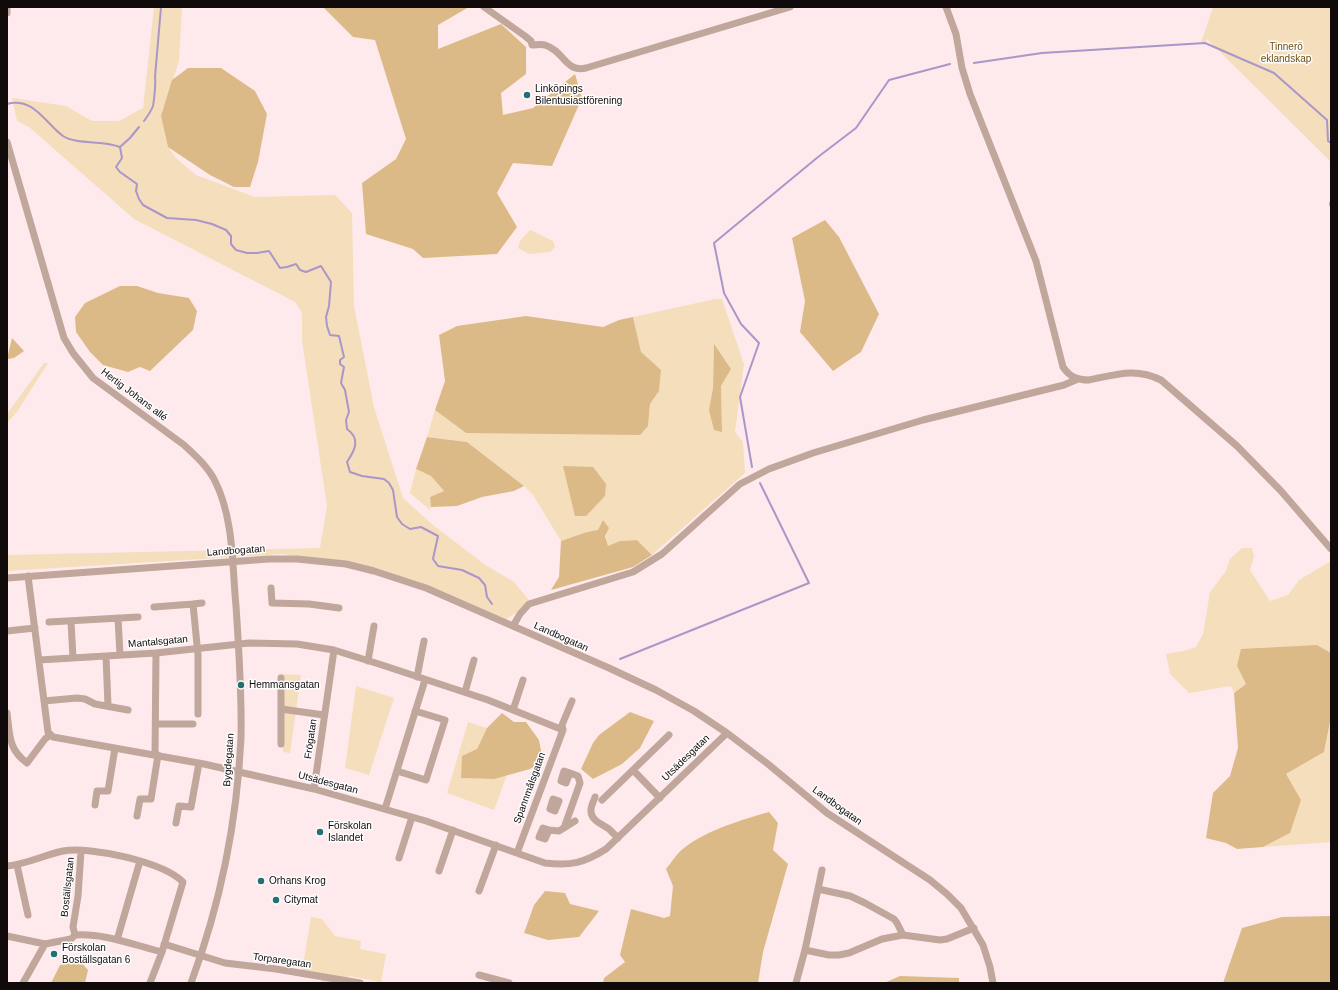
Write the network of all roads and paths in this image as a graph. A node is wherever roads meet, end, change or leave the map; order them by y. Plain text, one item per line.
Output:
1 (8, 7) edge
2 (484, 7) edge
3 (790, 7) edge
4 (946, 7) edge
5 (7, 13) edge
6 (7, 142) edge
7 (1078, 379) junction
8 (1331, 549) edge
9 (232, 561) junction
10 (28, 576) junction
11 (7, 578) edge
12 (271, 588) dead end
13 (202, 603) dead end
14 (193, 604) junction
15 (154, 607) dead end
16 (339, 608) dead end
17 (138, 617) dead end
18 (118, 618) junction
19 (71, 620) junction
20 (49, 622) dead end
21 (374, 626) dead end
22 (512, 626) junction
23 (34, 628) junction
24 (7, 631) edge
25 (424, 641) dead end
26 (238, 644) junction
27 (198, 649) junction
28 (334, 650) junction
29 (156, 653) junction
30 (120, 655) junction
31 (106, 656) junction
32 (73, 658) junction
33 (39, 660) junction
34 (474, 660) dead end
35 (368, 661) junction
36 (417, 677) junction
37 (280, 678) dead end
38 (425, 680) junction
39 (524, 680) dead end
40 (465, 692) junction
41 (44, 701) junction
42 (572, 701) dead end
43 (108, 706) junction
44 (281, 709) junction
45 (128, 710) dead end
46 (514, 710) junction
47 (416, 711) junction
48 (7, 713) edge
49 (198, 714) dead end
50 (324, 715) junction
51 (156, 724) junction
52 (193, 724) dead end
53 (563, 730) junction
54 (727, 733) junction
55 (50, 735) junction
56 (669, 735) dead end
57 (281, 744) dead end
58 (115, 748) junction
59 (157, 755) junction
60 (199, 763) junction
61 (633, 770) junction
62 (239, 771) junction
63 (397, 771) junction
64 (570, 773) dead end
65 (314, 789) junction
66 (660, 798) junction
67 (559, 801) dead end
68 (95, 804) dead end
69 (572, 806) junction
70 (386, 809) junction
71 (137, 816) dead end
72 (412, 817) junction
73 (575, 821) dead end
74 (176, 823) dead end
75 (564, 828) junction
76 (453, 830) junction
77 (549, 830) dead end
78 (618, 838) junction
79 (496, 845) junction
80 (81, 851) junction
81 (517, 853) junction
82 (399, 858) dead end
83 (140, 861) junction
84 (16, 865) junction
85 (7, 866) edge
86 (822, 870) dead end
87 (439, 871) dead end
88 (818, 889) junction
89 (479, 891) dead end
90 (28, 915) dead end
91 (974, 928) junction
92 (75, 935) junction
93 (903, 935) junction
94 (7, 936) edge
95 (117, 940) junction
96 (45, 944) junction
97 (163, 948) junction
98 (805, 950) junction
99 (201, 956) junction
100 (479, 975) dead end
101 (23, 983) edge
102 (150, 983) edge
103 (191, 983) edge
104 (360, 983) edge
105 (509, 983) edge
106 (796, 983) edge
107 (993, 983) edge

1 - 5 street
2 - 3 street
4 - 7 street
6 - 9 street, Hertig Johans allé
7 - 8 street
7 - 22 street
9 - 10 street, Landbogatan
9 - 22 street, Landbogatan
9 - 26 street, Bygdegatan
10 - 11 street, Landbogatan
10 - 23 street
12 - 16 street
13 - 14 street
14 - 15 street
14 - 27 street, Mantalsgatan
17 - 18 street
18 - 19 street
18 - 30 street, Mantalsgatan
19 - 20 street
19 - 32 street
21 - 35 street
22 - 54 street, Landbogatan
23 - 24 street
23 - 33 street
25 - 36 street
26 - 27 street, Mantalsgatan
26 - 28 street
26 - 62 street, Bygdegatan
27 - 29 street, Mantalsgatan
27 - 49 street, Mantalsgatan
28 - 35 street
28 - 50 street, Frögatan
29 - 30 street, Mantalsgatan
29 - 51 street
30 - 31 street, Mantalsgatan
31 - 32 street, Mantalsgatan
31 - 43 street
32 - 33 street, Mantalsgatan
33 - 41 street
34 - 40 street
35 - 36 street
36 - 38 street
37 - 44 street
38 - 40 street
38 - 47 street
39 - 46 street
40 - 46 street
41 - 43 street
41 - 55 street
42 - 53 street, Spannmålsgatan
43 - 45 street
44 - 50 street, Frögatan
44 - 57 street
46 - 53 street
47 - 63 street
47 - 63 street
48 - 55 street
50 - 65 street, Frögatan
51 - 52 street
51 - 59 street
53 - 81 street, Spannmålsgatan
54 - 66 street, Utsädesgatan
54 - 91 street, Landbogatan
55 - 58 street
56 - 61 street
58 - 59 street
58 - 68 street
59 - 60 street
59 - 71 street
60 - 62 street
60 - 74 street
61 - 66 street
61 - 78 street
62 - 65 street, Utsädesgatan
62 - 99 street, Bygdegatan
63 - 70 street
64 - 69 street
65 - 70 street, Utsädesgatan
66 - 78 street, Utsädesgatan
67 - 69 street
69 - 75 street
70 - 72 street, Utsädesgatan
72 - 76 street, Utsädesgatan
72 - 82 street
73 - 75 street
75 - 77 street
76 - 79 street, Utsädesgatan
76 - 87 street
78 - 81 street, Utsädesgatan
79 - 81 street, Utsädesgatan
79 - 89 street
80 - 83 street
80 - 84 street, Boställsgatan
80 - 92 street, Boställsgatan
83 - 95 street
83 - 97 street
84 - 85 street, Boställsgatan
84 - 90 street
86 - 88 street
88 - 93 street
88 - 98 street
91 - 93 street
91 - 107 street, Landbogatan
92 - 95 street
92 - 96 street
93 - 98 street
94 - 96 street
95 - 97 street
96 - 101 street
97 - 99 street
97 - 102 street
98 - 106 street
99 - 103 street, Bygdegatan
99 - 104 street, Torparegatan
100 - 105 street

